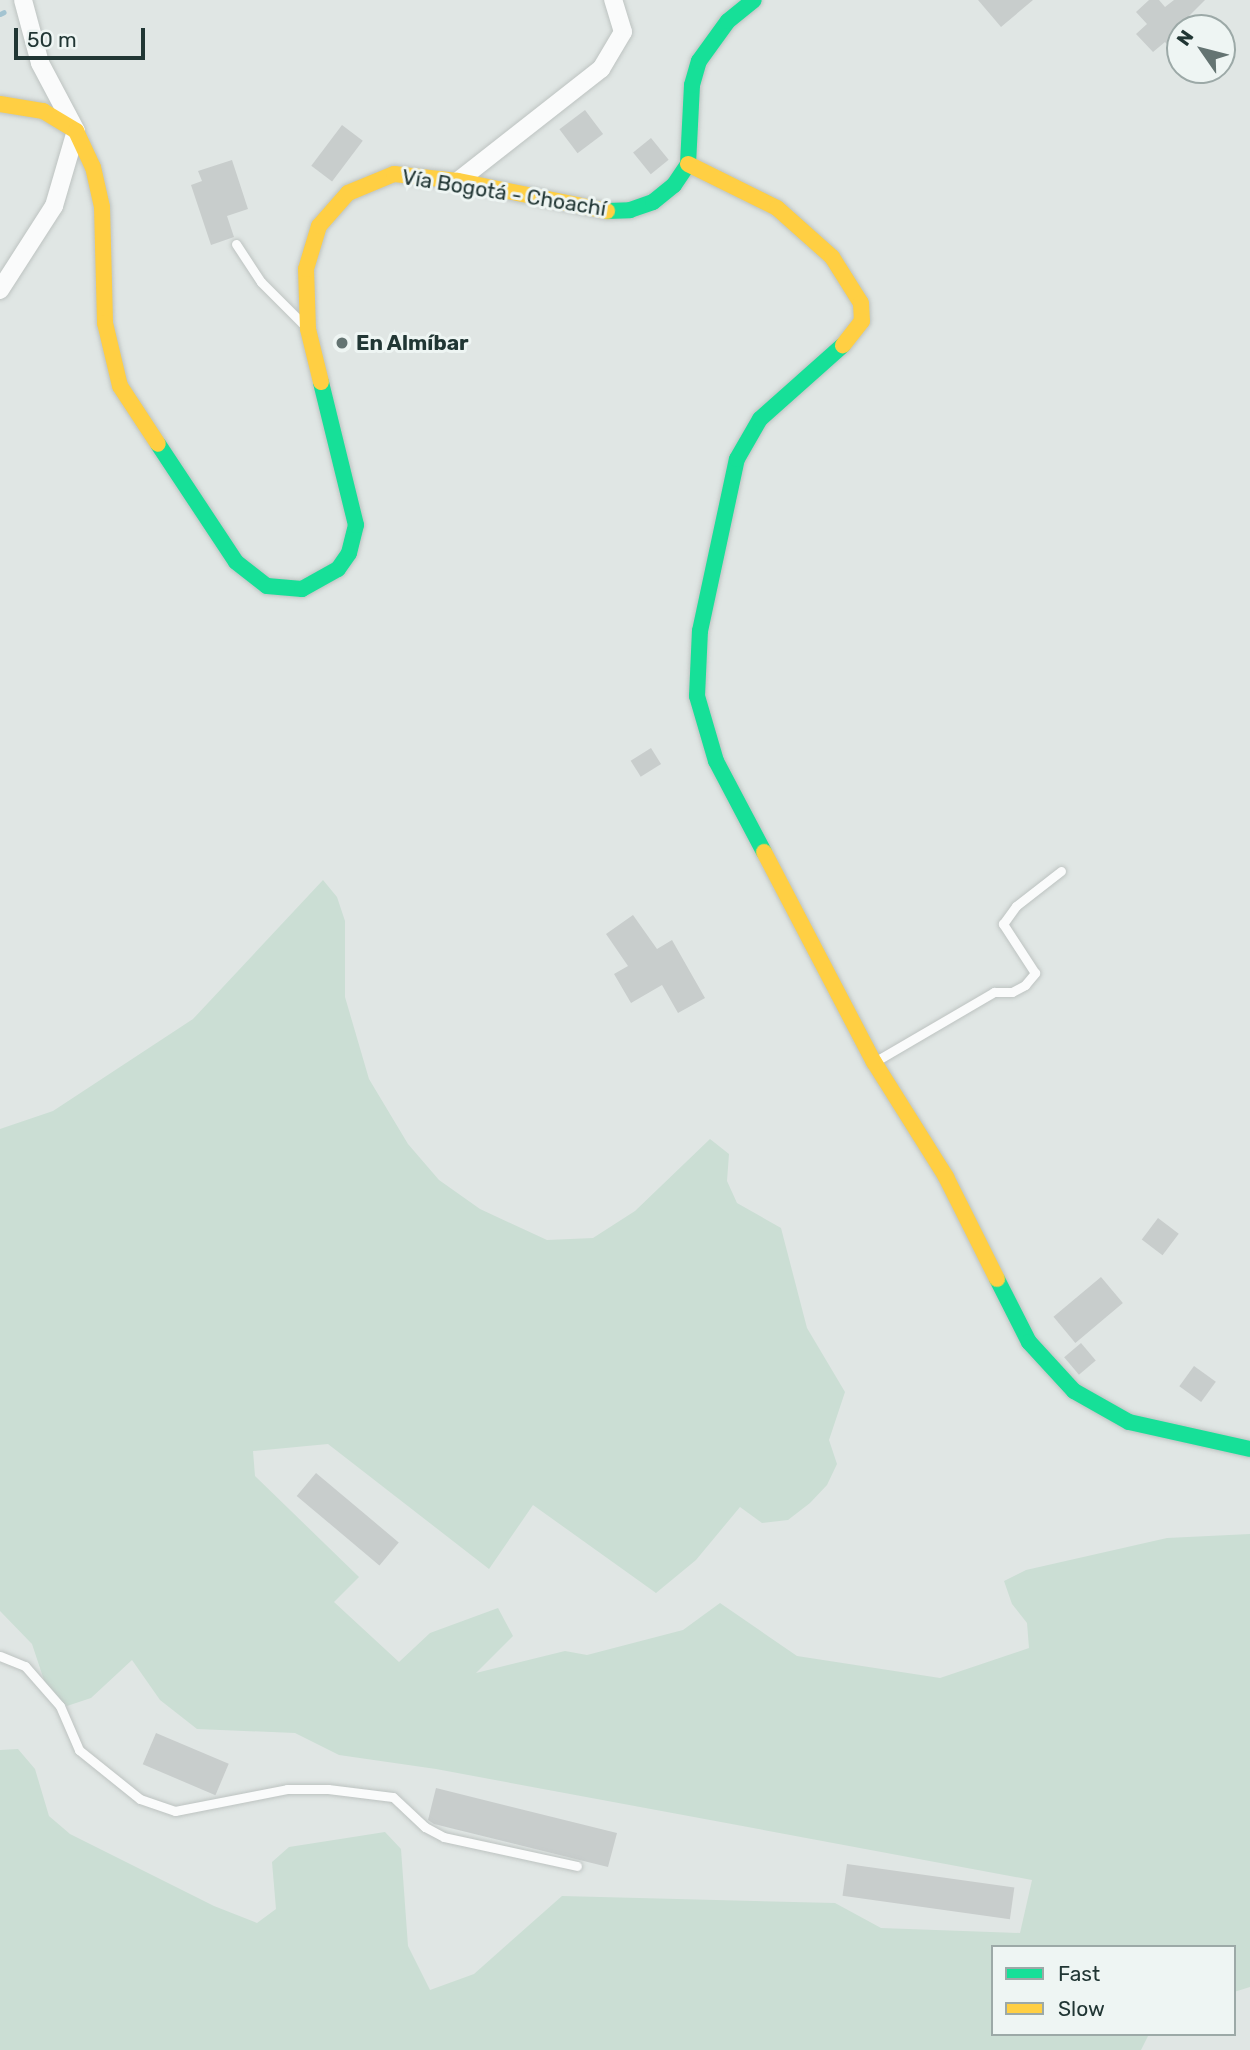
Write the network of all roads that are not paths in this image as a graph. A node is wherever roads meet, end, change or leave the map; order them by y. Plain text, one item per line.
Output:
1 (23, 0) edge
2 (613, 0) edge
3 (754, 0) edge
4 (0, 104) edge
5 (76, 131) junction
6 (688, 164) junction
7 (458, 181) junction
8 (236, 244) dead end
9 (0, 290) edge
10 (308, 329) junction
11 (1061, 871) dead end
12 (874, 1062) junction
13 (1250, 1449) edge
14 (0, 1656) edge
15 (577, 1866) dead end

1 - 5 street
2 - 7 street
3 - 6 street
4 - 5 street
5 - 9 street
5 - 10 street, Vía Bogotá - Choachí
6 - 7 street, Vía Bogotá - Choachí
6 - 12 street
7 - 10 street, Vía Bogotá - Choachí
8 - 10 lane
11 - 12 lane
12 - 13 street
14 - 15 lane

